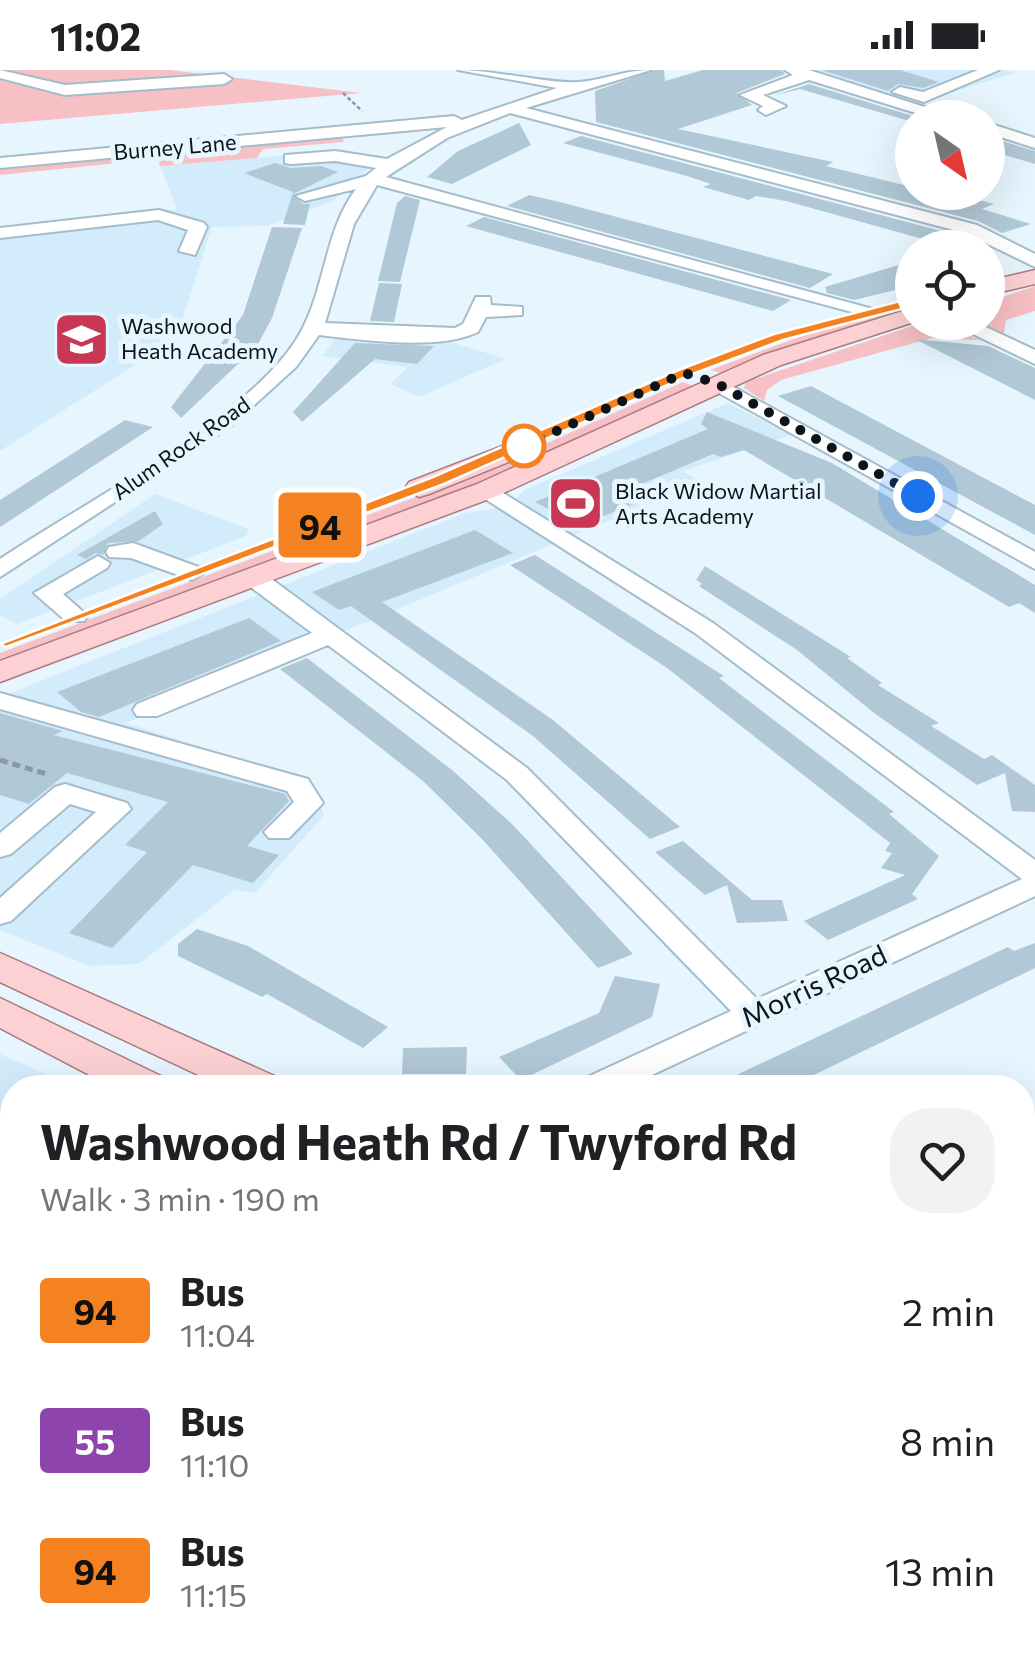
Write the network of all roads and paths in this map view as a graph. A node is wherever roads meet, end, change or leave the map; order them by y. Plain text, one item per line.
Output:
1 (466, 70) edge
2 (643, 70) edge
3 (991, 70) edge
4 (801, 72) edge
5 (0, 73) edge
6 (842, 74) dead end
7 (224, 78) dead end
8 (577, 87) junction
9 (865, 87) junction
10 (65, 90) junction
11 (16, 94) dead end
12 (901, 100) edge
13 (512, 109) junction
14 (766, 110) dead end
15 (477, 122) junction
16 (350, 131) junction
17 (1005, 133) edge
18 (374, 143) junction
19 (1035, 143) edge
20 (267, 152) dead end
21 (291, 159) dead end
22 (81, 162) junction
23 (156, 162) dead end
24 (0, 163) edge
25 (389, 166) junction
26 (0, 177) edge
27 (305, 196) dead end
28 (0, 233) edge
29 (188, 252) dead end
30 (1035, 261) edge
31 (1035, 277) edge
32 (1005, 284) edge
33 (895, 306) edge
34 (515, 311) dead end
35 (874, 312) junction
36 (895, 320) edge
37 (315, 328) junction
38 (996, 340) edge
39 (1035, 358) edge
40 (684, 373) junction
41 (718, 384) junction
42 (486, 490) junction
43 (1035, 562) edge
44 (0, 570) edge
45 (192, 573) junction
46 (253, 578) junction
47 (76, 616) junction
48 (332, 634) junction
49 (0, 644) edge
50 (0, 672) edge
51 (0, 701) edge
52 (147, 710) dead end
53 (0, 760) edge
54 (60, 778) dead end
55 (280, 832) dead end
56 (0, 848) edge
57 (1035, 874) edge
58 (1035, 884) edge
59 (0, 914) edge
60 (0, 966) edge
61 (0, 1012) edge
62 (754, 1014) junction
63 (124, 1075) edge
64 (236, 1075) edge
65 (621, 1075) edge

1 - 8 street
2 - 8 street
3 - 9 street
4 - 9 street
4 - 14 street
5 - 10 street
6 - 9 street
7 - 10 street
8 - 13 street
9 - 12 street
10 - 11 street
13 - 15 street
13 - 30 street
15 - 16 street, Burney Lane
15 - 25 street
16 - 18 street
16 - 22 street, Burney Lane
17 - 19 street
18 - 20 street
18 - 25 street
21 - 25 street
22 - 23 street
22 - 24 street, Burney Lane
22 - 26 street
25 - 27 street
25 - 35 street
25 - 37 street, Alum Rock Road
28 - 29 street
31 - 32 main road
33 - 35 main road
34 - 37 street
35 - 40 main road
36 - 41 main road
37 - 44 street, Alum Rock Road
38 - 39 street
40 - 41 main road
40 - 45 main road
41 - 42 main road
41 - 43 street
42 - 46 main road
42 - 57 street
45 - 47 main road
45 - 47 street
46 - 48 street
46 - 50 main road
47 - 49 main road
48 - 52 street
48 - 62 street
51 - 55 street
53 - 54 path
56 - 59 street
58 - 62 street, Morris Road
60 - 64 main road
61 - 63 main road
62 - 65 street, Morris Road

